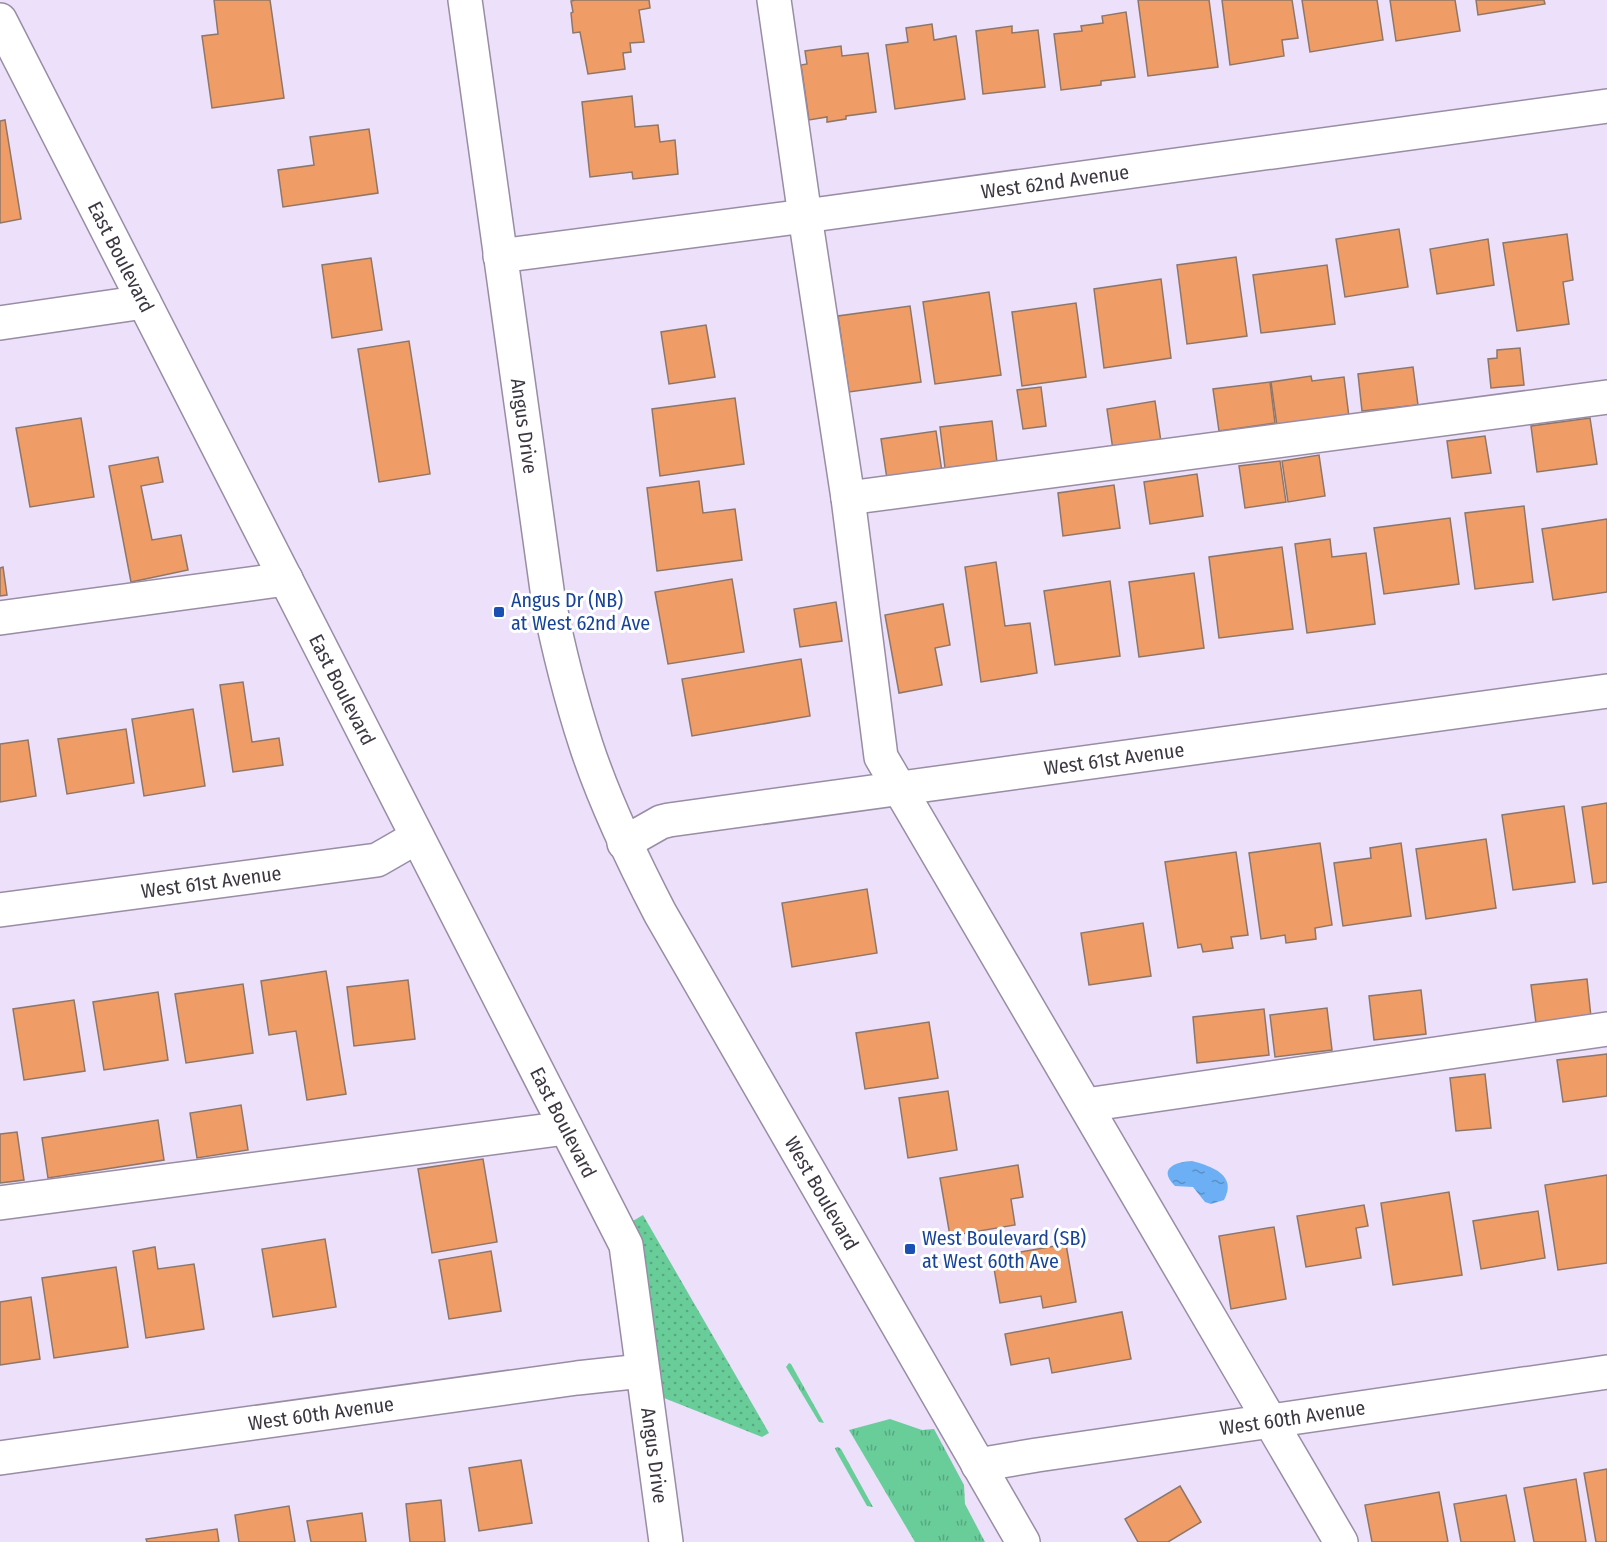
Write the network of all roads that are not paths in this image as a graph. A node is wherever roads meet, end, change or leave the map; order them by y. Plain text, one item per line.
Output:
1 (465, 0) edge
2 (774, 0) edge
3 (0, 20) edge
4 (1607, 106) edge
5 (805, 216) junction
6 (500, 256) junction
7 (144, 302) junction
8 (0, 323) edge
9 (1607, 397) edge
10 (848, 498) junction
11 (286, 579) junction
12 (0, 618) edge
13 (1607, 692) edge
14 (898, 789) junction
15 (417, 837) junction
16 (624, 843) junction
17 (0, 910) edge
18 (1607, 1029) edge
19 (1086, 1105) junction
20 (566, 1128) junction
21 (0, 1203) edge
22 (642, 1371) junction
23 (1607, 1372) edge
24 (1269, 1420) junction
25 (0, 1458) edge
26 (978, 1465) junction
27 (666, 1542) edge
28 (1023, 1542) edge
29 (1341, 1542) edge

1 - 6 street, Angus Drive
2 - 5 street
3 - 7 street, East Boulevard
4 - 5 street, West 62nd Avenue
5 - 6 street, West 62nd Avenue
5 - 10 street
6 - 16 street, Angus Drive
7 - 8 street
7 - 11 street, East Boulevard
9 - 10 street
10 - 14 street
11 - 12 street
11 - 15 street, East Boulevard
13 - 14 street, West 61st Avenue
14 - 16 street, West 61st Avenue
14 - 19 street
15 - 17 street, West 61st Avenue
15 - 20 street, East Boulevard
16 - 26 street, West Boulevard
18 - 19 street
19 - 24 street
20 - 21 street
20 - 22 street, East Boulevard
22 - 25 street, West 60th Avenue
22 - 27 street, Angus Drive
23 - 24 street, West 60th Avenue
24 - 26 street, West 60th Avenue
24 - 29 street
26 - 28 street, West Boulevard

